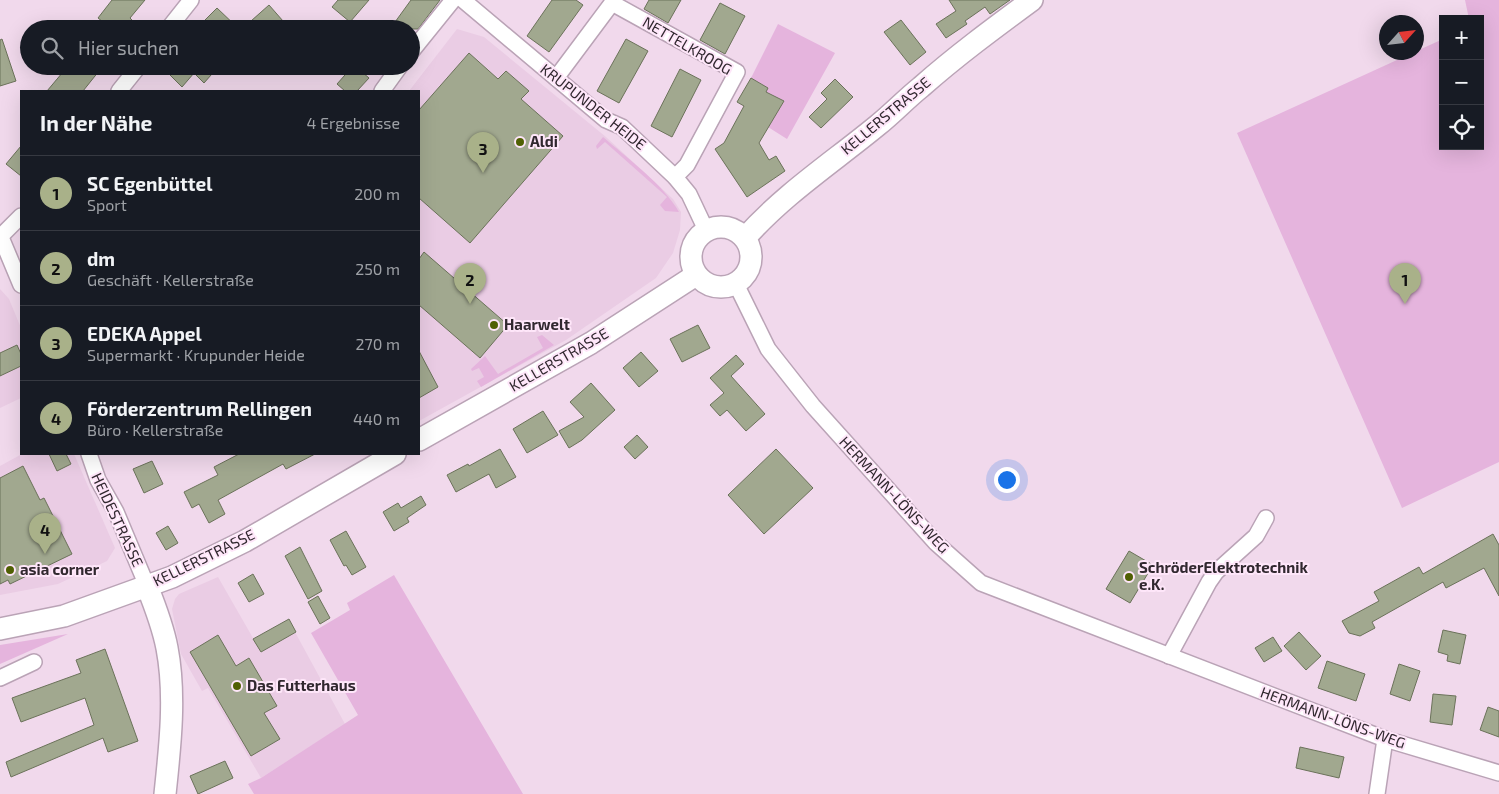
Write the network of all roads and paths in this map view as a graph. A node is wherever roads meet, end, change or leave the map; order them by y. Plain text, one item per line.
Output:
1 (191, 0) edge
2 (452, 0) edge
3 (463, 0) edge
4 (1032, 0) edge
5 (613, 1) edge
6 (175, 20) edge
7 (420, 41) edge
8 (132, 75) edge
9 (394, 75) edge
10 (556, 78) junction
11 (120, 90) edge
12 (383, 90) edge
13 (675, 177) junction
14 (20, 217) edge
15 (706, 230) junction
16 (0, 236) edge
17 (745, 238) junction
18 (696, 275) junction
19 (20, 284) edge
20 (736, 284) junction
21 (420, 439) edge
22 (89, 455) edge
23 (393, 455) edge
24 (1266, 518) dead end
25 (147, 586) junction
26 (0, 629) edge
27 (1169, 656) junction
28 (34, 662) dead end
29 (0, 678) edge
30 (1385, 739) junction
31 (1499, 773) edge
32 (165, 794) edge
33 (1377, 794) edge

1 - 6 street
2 - 7 street
3 - 10 street, KRUPUNDER HEIDE
4 - 17 main road, KELLERSTRASSE
5 - 10 street, NETTELKROOG
5 - 13 street, NETTELKROOG
8 - 11 street
9 - 12 street
10 - 13 street, KRUPUNDER HEIDE
13 - 15 street, KRUPUNDER HEIDE
14 - 16 street
15 - 17 main road
15 - 18 main road
16 - 19 street
17 - 20 main road
18 - 20 main road
18 - 21 main road, KELLERSTRASSE
20 - 27 street, HERMANN-LÖNS-WEG
22 - 25 street, HEIDESTRASSE
23 - 25 main road, KELLERSTRASSE
24 - 27 street
25 - 26 main road, KELLERSTRASSE
25 - 32 main road
27 - 30 street, HERMANN-LÖNS-WEG
28 - 29 street
30 - 31 street, HERMANN-LÖNS-WEG
30 - 33 street

